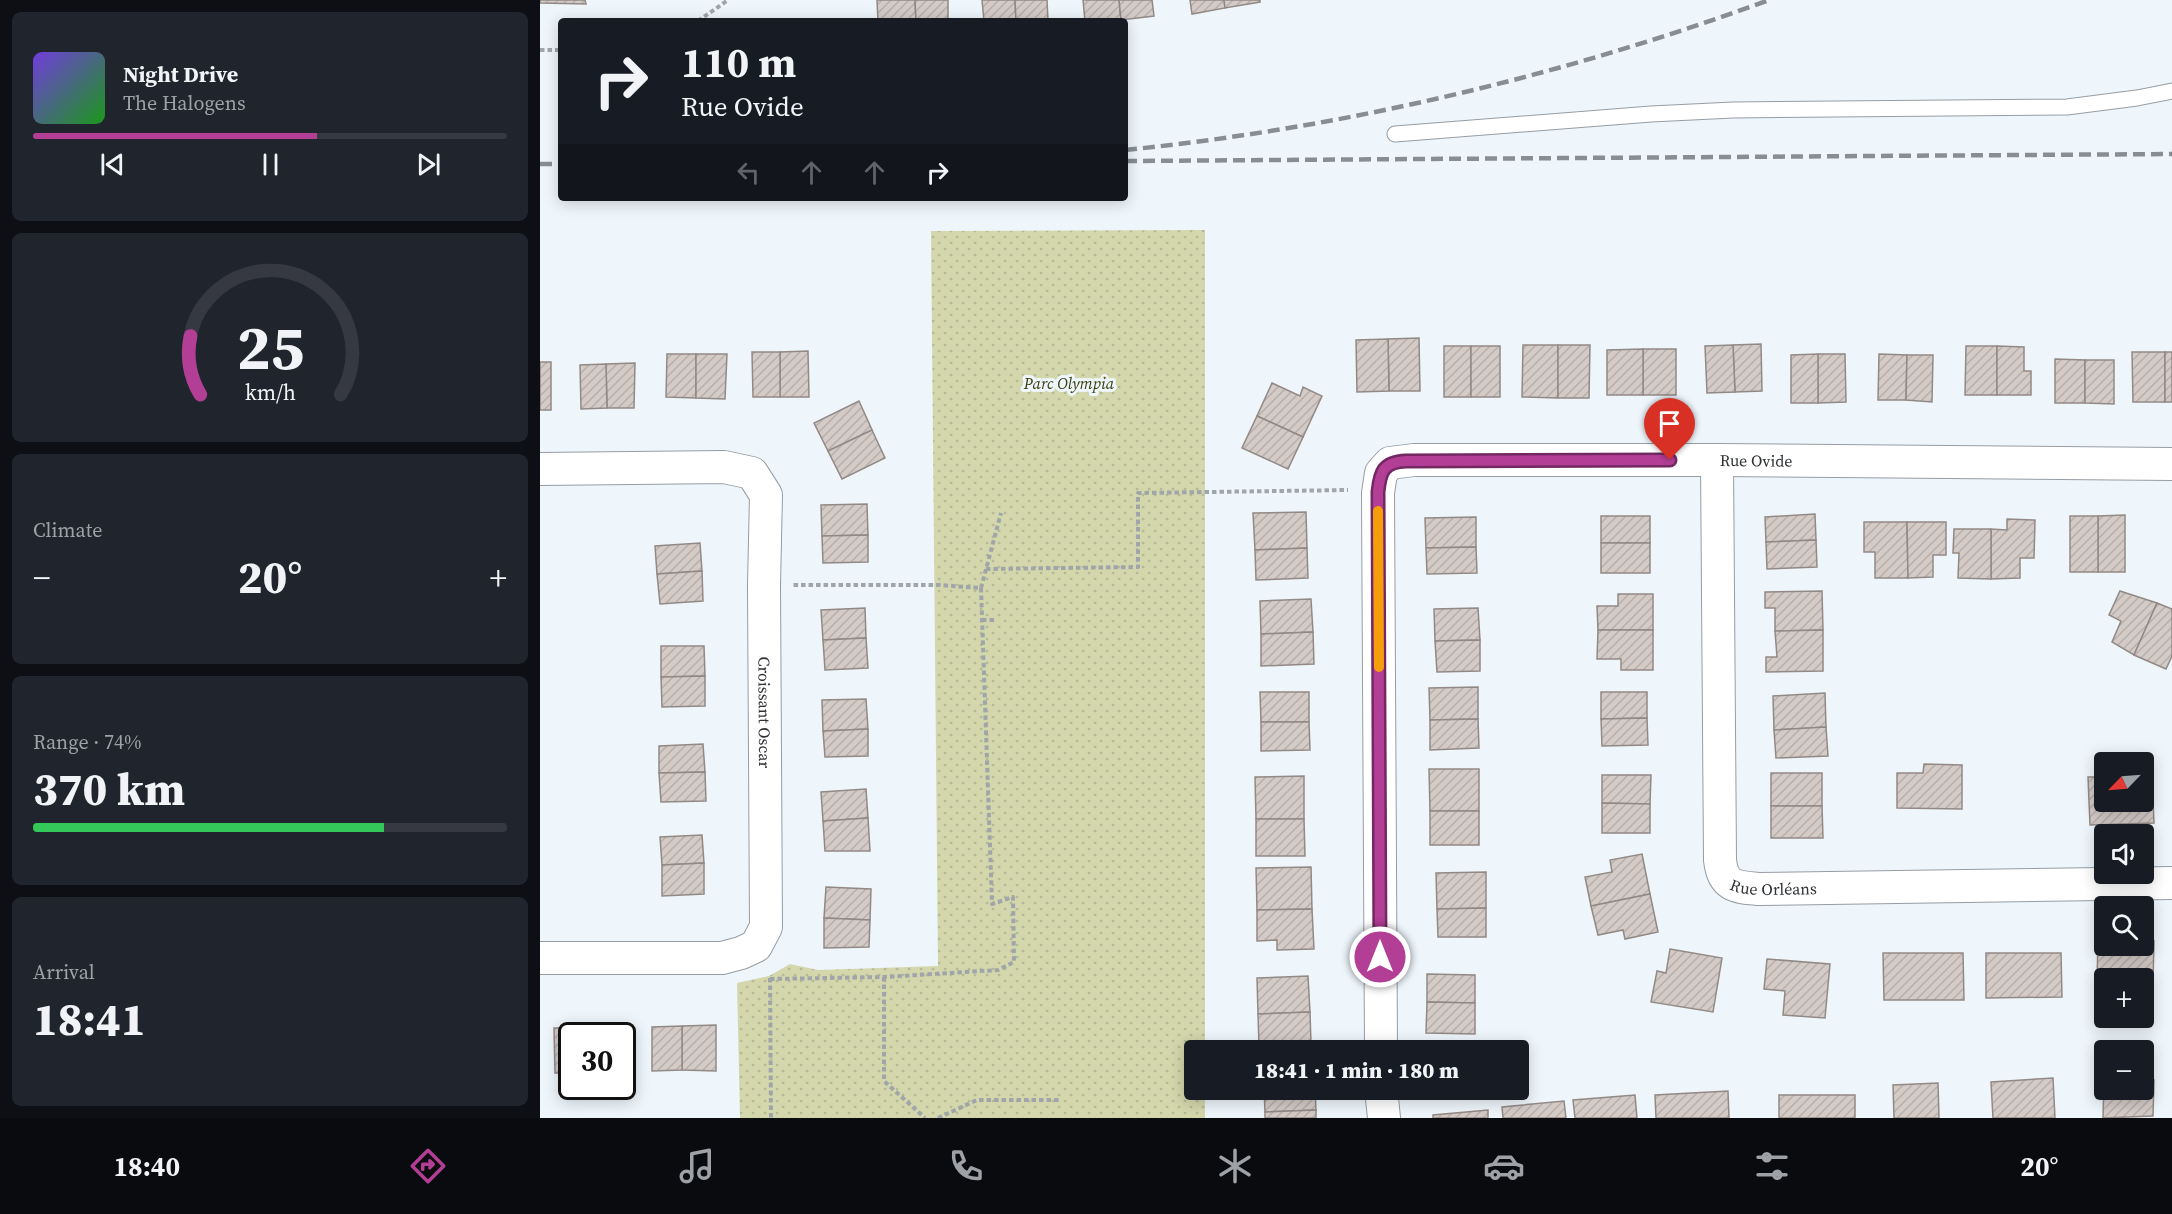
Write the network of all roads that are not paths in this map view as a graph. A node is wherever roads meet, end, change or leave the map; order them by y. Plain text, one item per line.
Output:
1 (2172, 91) edge
2 (1395, 134) dead end
3 (1717, 460) junction
4 (2172, 464) edge
5 (540, 469) edge
6 (2172, 883) edge
7 (540, 958) edge
8 (1381, 1040) edge
9 (1382, 1100) edge
10 (1384, 1118) edge

1 - 2 lane
3 - 4 street, Rue Ovide
3 - 6 street, Rue Orléans
3 - 8 street, Rue Ovide
5 - 7 street, Croissant Oscar
9 - 10 street

